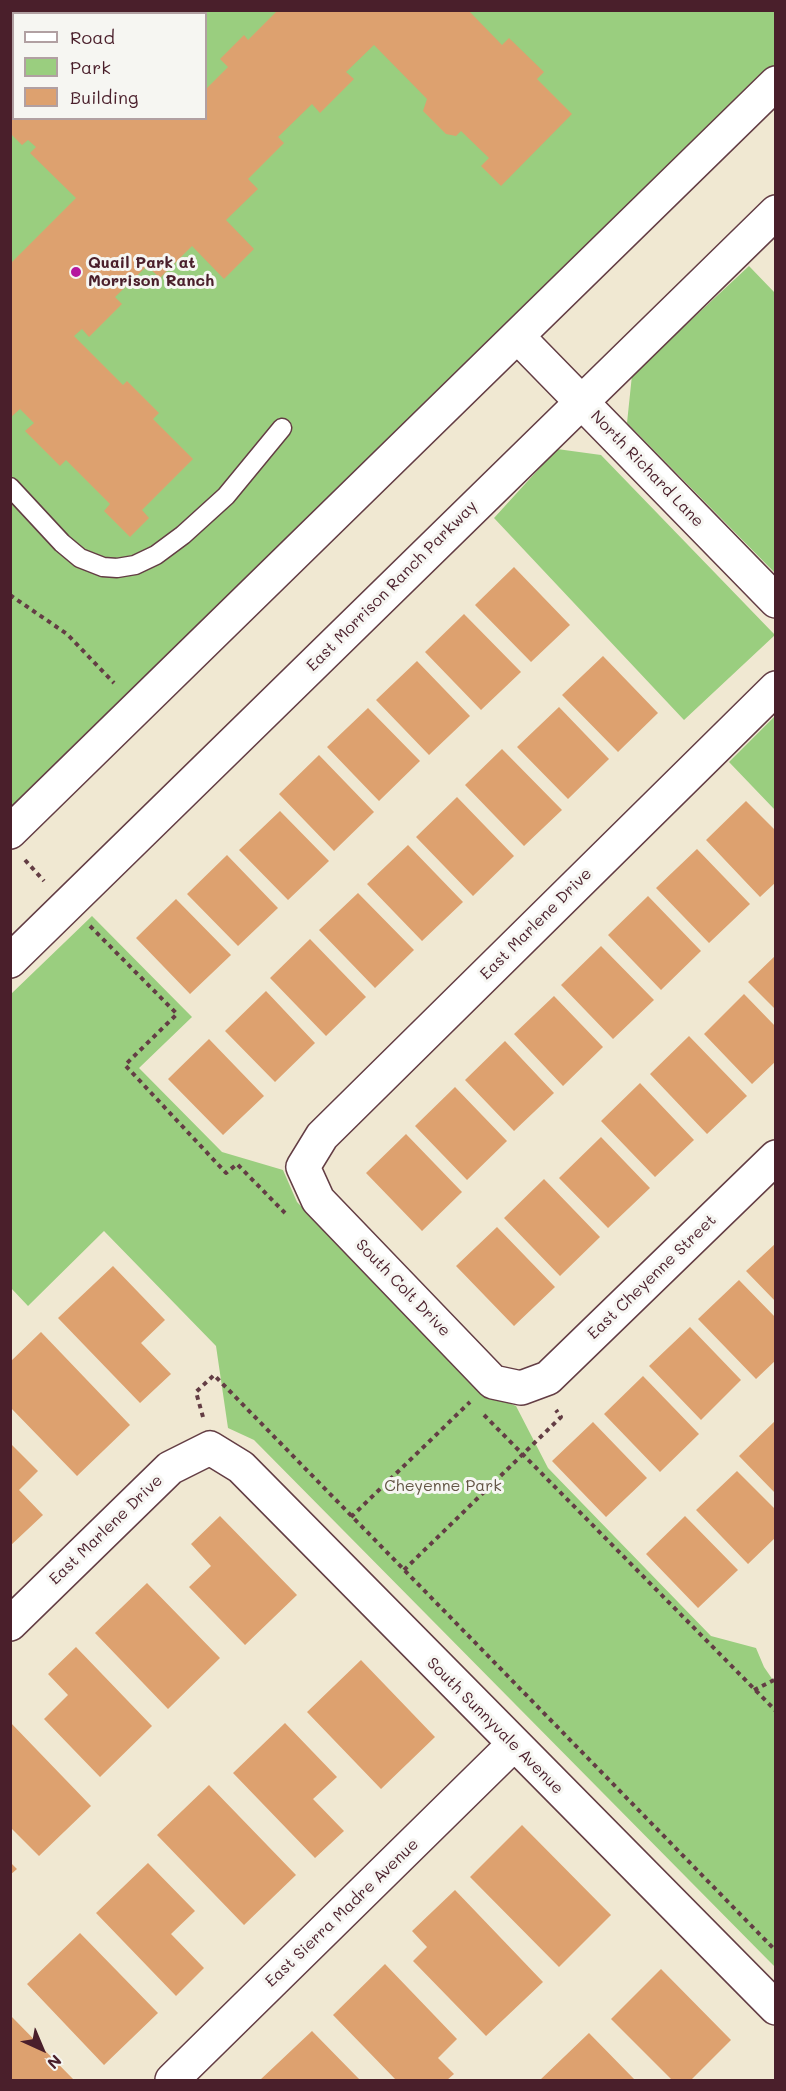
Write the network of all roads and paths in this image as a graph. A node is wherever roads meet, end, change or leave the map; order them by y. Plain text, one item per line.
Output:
1 (776, 83) edge
2 (776, 212) edge
3 (518, 338) junction
4 (581, 403) junction
5 (282, 428) dead end
6 (10, 487) edge
7 (10, 595) edge
8 (776, 601) edge
9 (776, 688) edge
10 (107, 692) dead end
11 (10, 832) edge
12 (10, 962) edge
13 (776, 1156) edge
14 (303, 1167) joint
15 (529, 1385) junction
16 (471, 1401) dead end
17 (210, 1448) junction
18 (351, 1516) junction
19 (404, 1570) junction
20 (10, 1624) edge
21 (776, 1679) edge
22 (754, 1690) dead end
23 (513, 1745) junction
24 (776, 1951) edge
25 (776, 2008) edge
26 (171, 2080) edge

1 - 3 street
2 - 4 street, East Morrison Ranch Parkway
3 - 4 street, North Richard Lane
3 - 11 street
4 - 8 street, North Richard Lane
4 - 12 street, East Morrison Ranch Parkway
5 - 6 lane
7 - 10 path
9 - 14 street, East Marlene Drive
13 - 15 street, East Cheyenne Street
14 - 15 street, South Colt Drive
15 - 19 path
16 - 18 path
17 - 18 path
17 - 20 street, East Marlene Drive
17 - 23 street, South Sunnyvale Avenue
18 - 19 path
19 - 24 path
21 - 22 path
23 - 25 street, South Sunnyvale Avenue
23 - 26 street, East Sierra Madre Avenue

